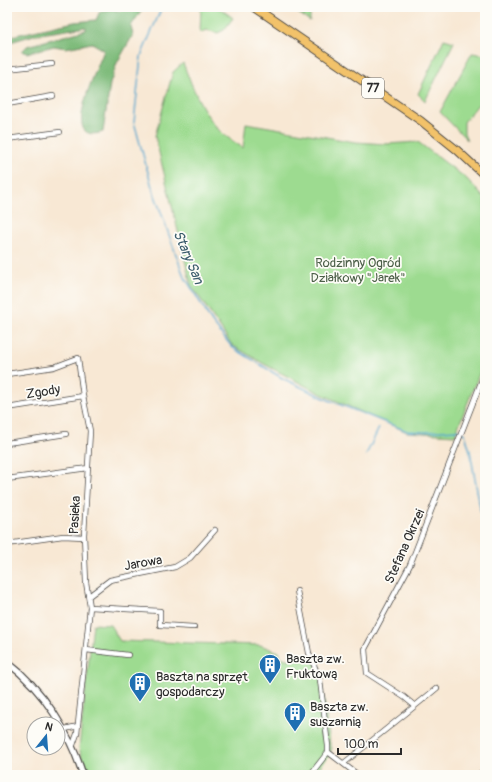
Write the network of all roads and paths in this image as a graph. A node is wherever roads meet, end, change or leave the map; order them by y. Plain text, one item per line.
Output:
1 (254, 7) edge
2 (52, 64) dead end
3 (7, 70) edge
4 (53, 96) dead end
5 (7, 104) edge
6 (60, 132) dead end
7 (7, 139) edge
8 (485, 176) edge
9 (485, 372) edge
10 (7, 374) edge
11 (83, 396) junction
12 (7, 408) edge
13 (66, 434) dead end
14 (7, 443) edge
15 (88, 468) junction
16 (7, 479) edge
17 (215, 530) dead end
18 (84, 538) junction
19 (7, 544) edge
20 (298, 591) dead end
21 (89, 596) junction
22 (90, 607) junction
23 (194, 627) dead end
24 (86, 650) junction
25 (128, 655) dead end
26 (7, 662) edge
27 (437, 688) dead end
28 (415, 706) junction
29 (56, 716) edge
30 (78, 726) junction
31 (66, 729) edge
32 (66, 731) edge
33 (73, 745) junction
34 (328, 752) junction
35 (344, 763) junction
36 (485, 770) edge
37 (83, 775) edge
38 (310, 775) edge
39 (358, 775) edge
40 (478, 775) edge

1 - 8 main road, 77
2 - 3 street
4 - 5 street
6 - 7 street
9 - 28 street, Stefana Okrzei
10 - 11 street, Pasieka
11 - 12 street, Zgody
11 - 15 street, Pasieka
13 - 14 street
15 - 16 street
15 - 18 street, Pasieka
17 - 21 street, Jarowa
18 - 19 street
18 - 21 street, Pasieka
20 - 34 street
21 - 22 street, Pasieka
22 - 23 street
22 - 24 street, Pasieka
24 - 25 street
24 - 30 street, Pasieka
26 - 29 street
27 - 28 street
28 - 35 street
30 - 31 street
30 - 33 street, Pasieka
32 - 33 street
33 - 37 street
34 - 35 street
34 - 38 street
35 - 39 street
36 - 40 street

